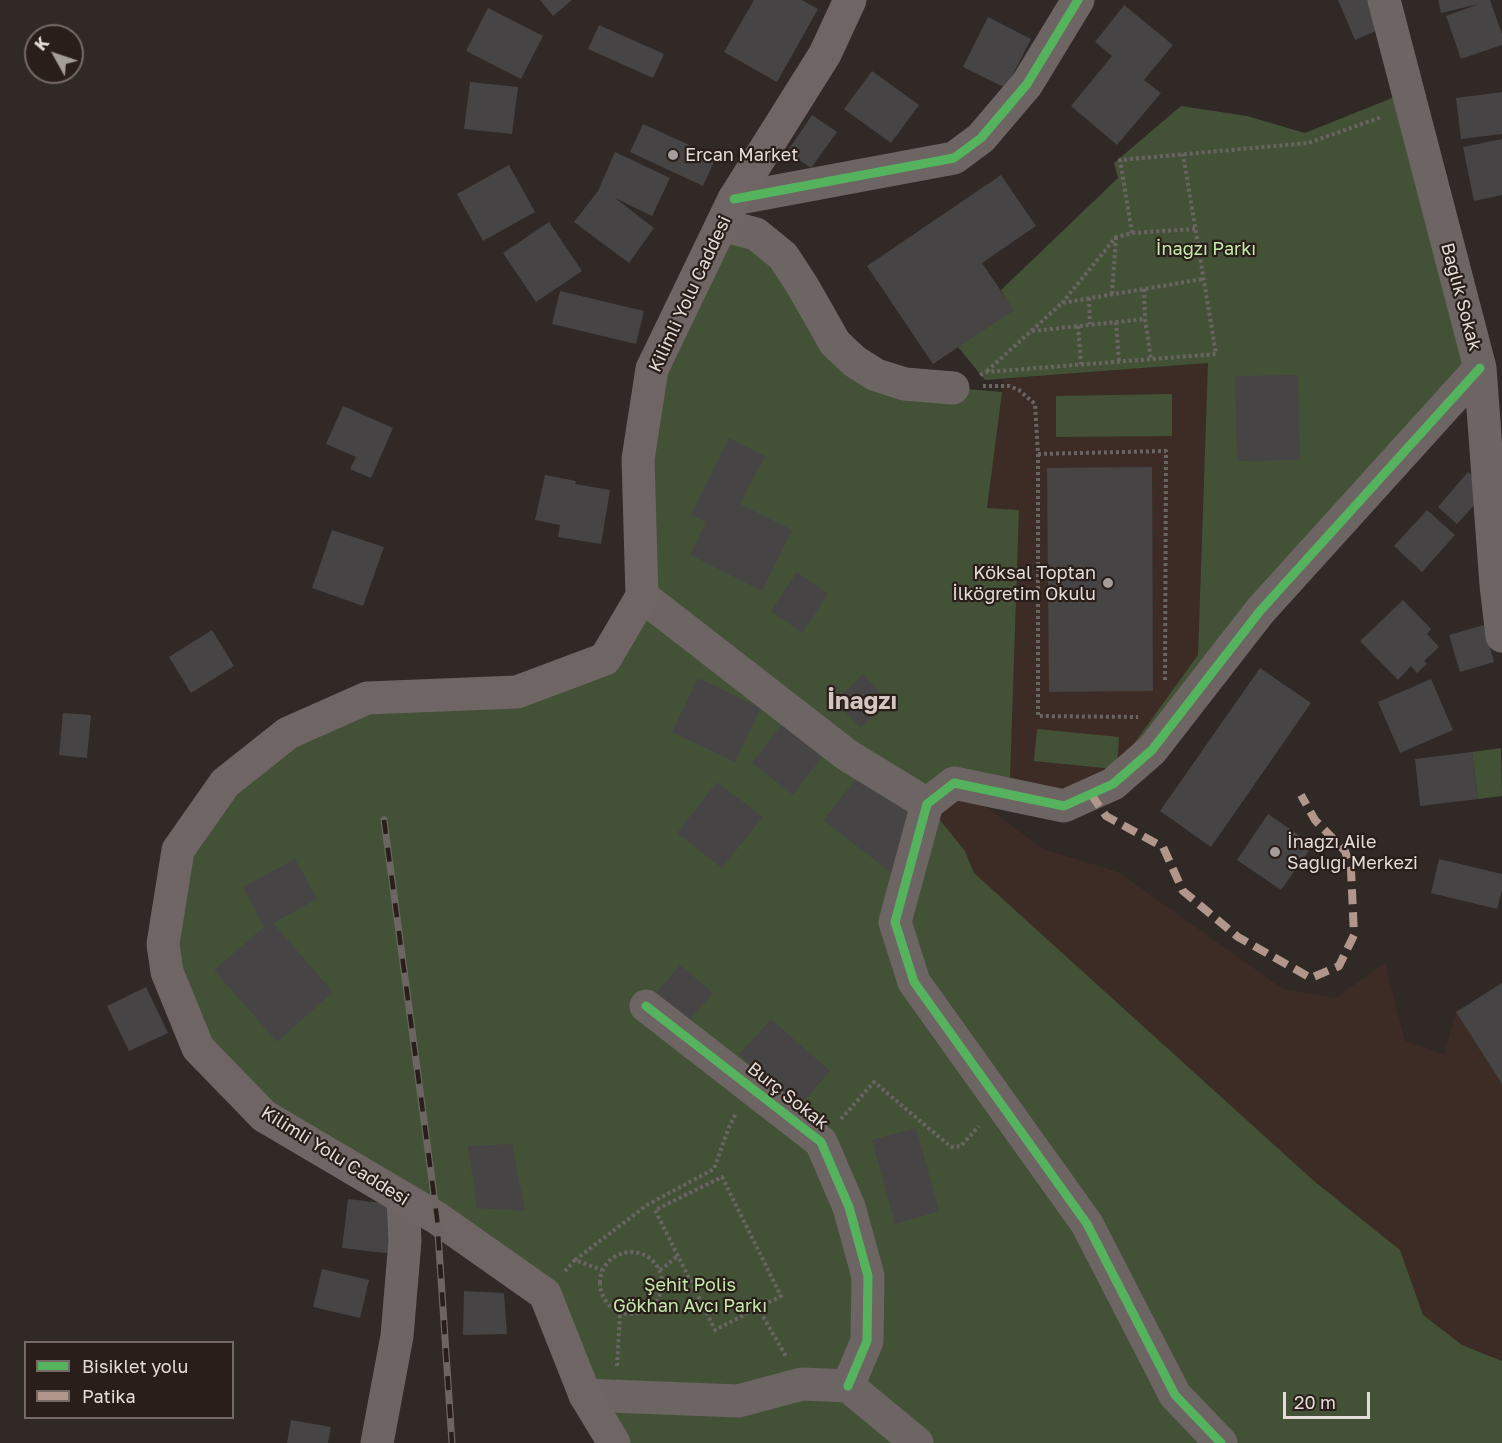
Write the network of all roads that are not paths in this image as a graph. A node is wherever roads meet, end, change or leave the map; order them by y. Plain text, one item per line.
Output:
1 (850, 0) edge
2 (1078, 0) edge
3 (1384, 0) edge
4 (728, 212) junction
5 (1480, 368) junction
6 (953, 388) road end
7 (642, 596) junction
8 (1502, 636) edge
9 (927, 804) junction
10 (646, 1006) dead end
11 (403, 1198) junction
12 (848, 1386) junction
13 (600, 1396) junction
14 (377, 1443) edge
15 (614, 1443) edge
16 (917, 1443) edge
17 (1221, 1443) edge

1 - 4 main road, Kilimli Yolu Caddesi
2 - 4 street
3 - 5 street, Bağlık Sokak
4 - 6 street
4 - 7 main road, Kilimli Yolu Caddesi
5 - 8 street, Bağlık Sokak
5 - 9 street
7 - 9 street
7 - 11 main road, Kilimli Yolu Caddesi
9 - 17 street
10 - 12 street, Burç Sokak
11 - 13 main road, Kilimli Yolu Caddesi
11 - 14 street
12 - 13 street
12 - 16 street
13 - 15 main road

